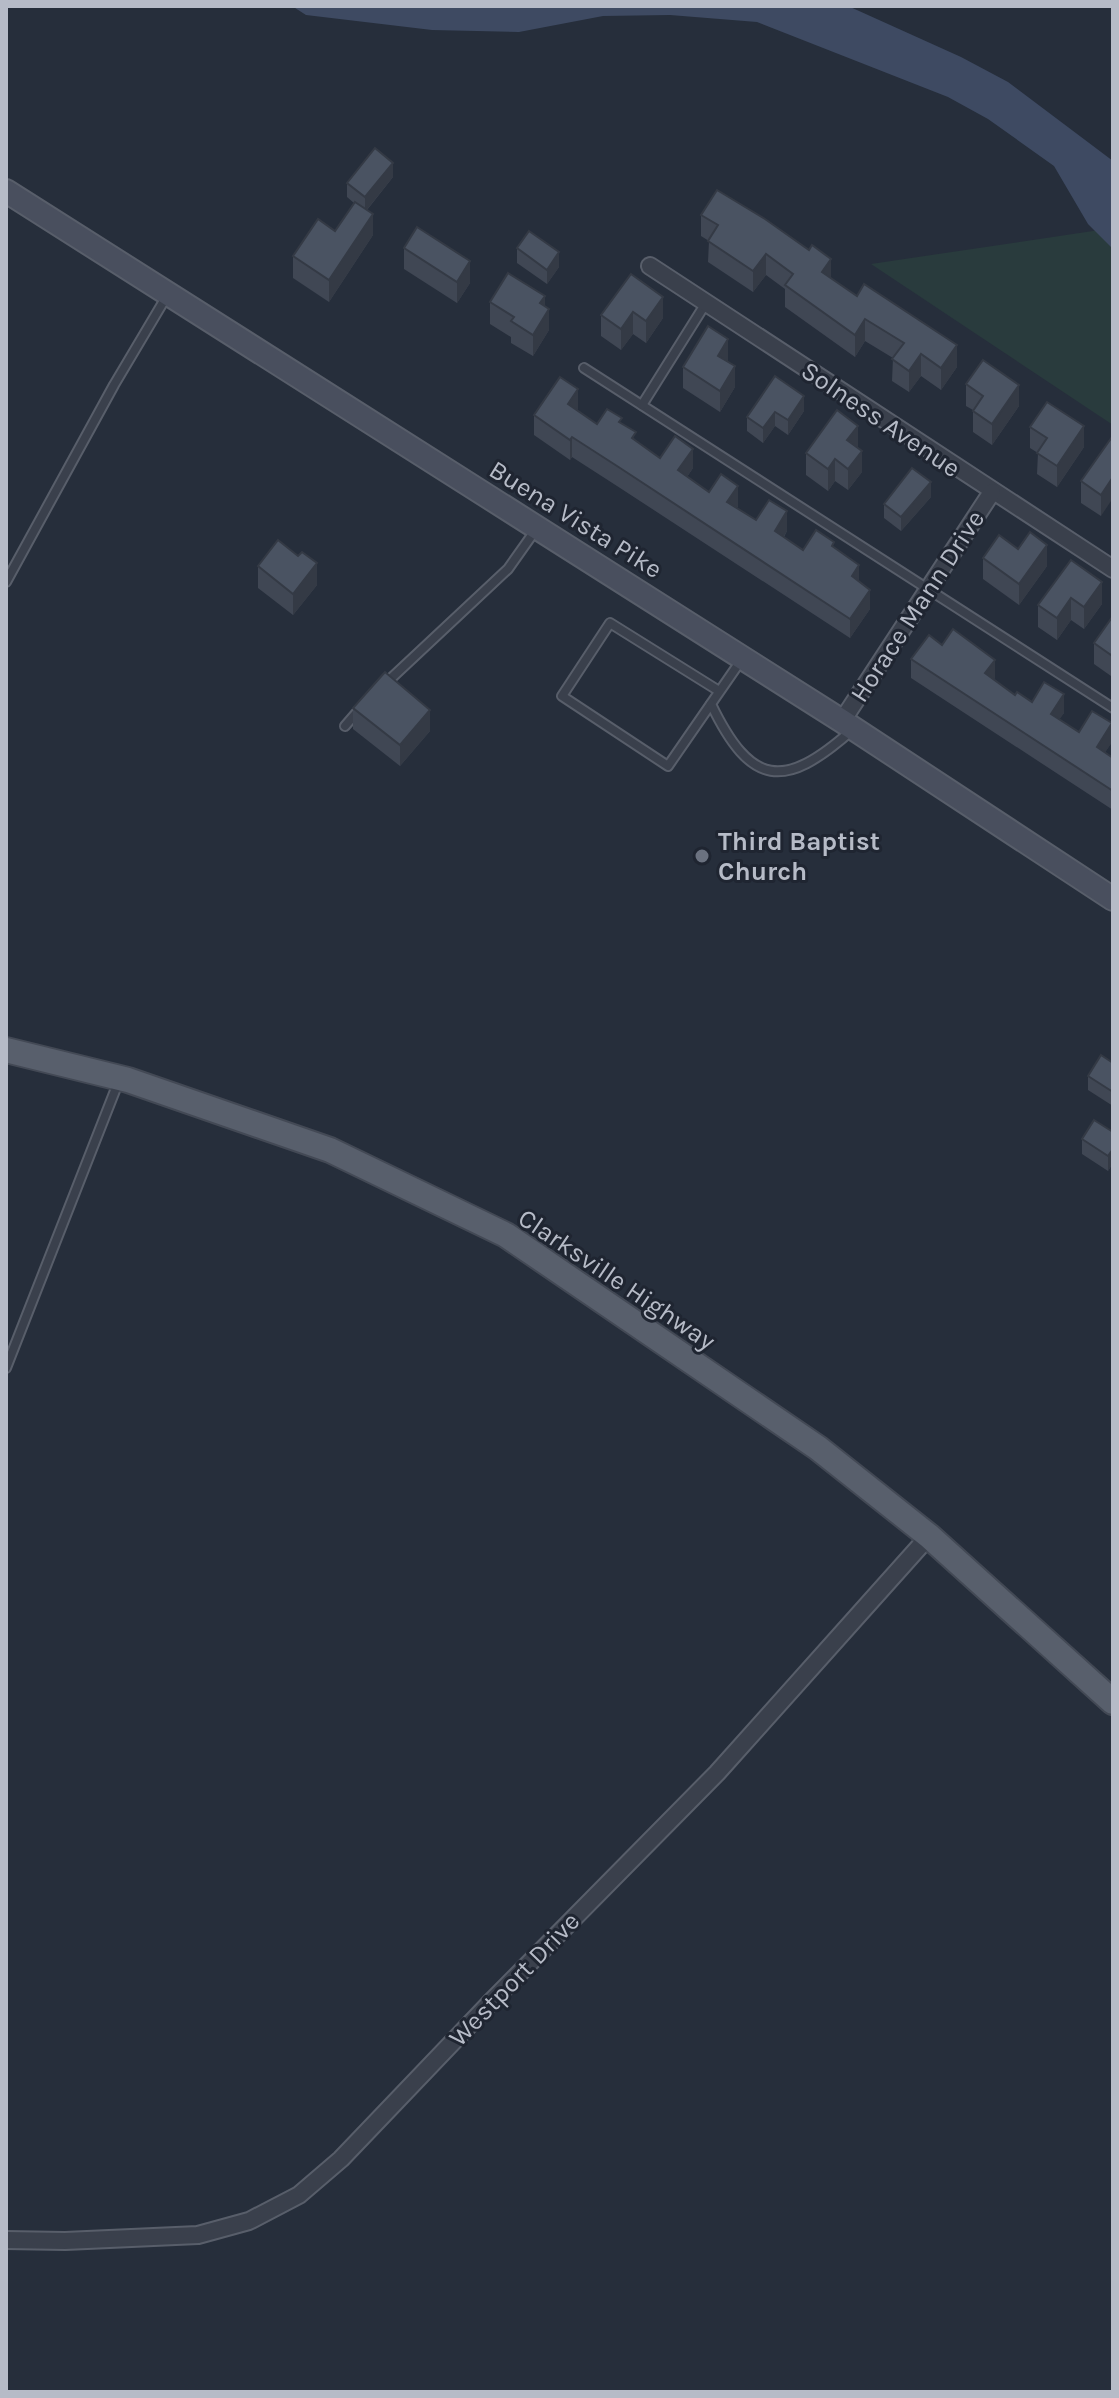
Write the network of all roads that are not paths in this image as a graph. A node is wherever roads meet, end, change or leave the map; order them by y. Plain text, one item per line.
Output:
1 (6, 191) edge
2 (650, 266) dead end
3 (168, 293) junction
4 (706, 303) junction
5 (584, 368) dead end
6 (642, 405) junction
7 (992, 492) junction
8 (537, 528) junction
9 (1113, 569) edge
10 (6, 582) edge
11 (929, 588) junction
12 (743, 658) junction
13 (719, 691) junction
14 (375, 694) edge
15 (364, 704) edge
16 (711, 704) junction
17 (1113, 708) edge
18 (848, 725) junction
19 (345, 726) dead end
20 (1113, 899) edge
21 (6, 1050) edge
22 (120, 1078) junction
23 (6, 1368) edge
24 (929, 1536) junction
25 (1113, 1702) edge
26 (6, 2240) edge

1 - 3 main road, Buena Vista Pike
2 - 4 street, Solness Avenue
3 - 8 main road, Buena Vista Pike
3 - 10 lane
4 - 6 lane
4 - 7 street, Solness Avenue
5 - 6 lane
6 - 11 lane
7 - 9 street, Solness Avenue
7 - 11 street, Horace Mann Drive
8 - 12 main road, Buena Vista Pike
8 - 14 lane
11 - 17 lane
11 - 18 street, Horace Mann Drive
12 - 13 lane
12 - 18 main road, Buena Vista Pike
13 - 16 lane
13 - 16 lane
15 - 19 lane
16 - 18 lane
18 - 20 main road, Buena Vista Pike
21 - 22 main road, Clarksville Highway
22 - 23 lane
22 - 24 main road, Clarksville Highway
24 - 25 main road, Clarksville Highway
24 - 26 street, Westport Drive

